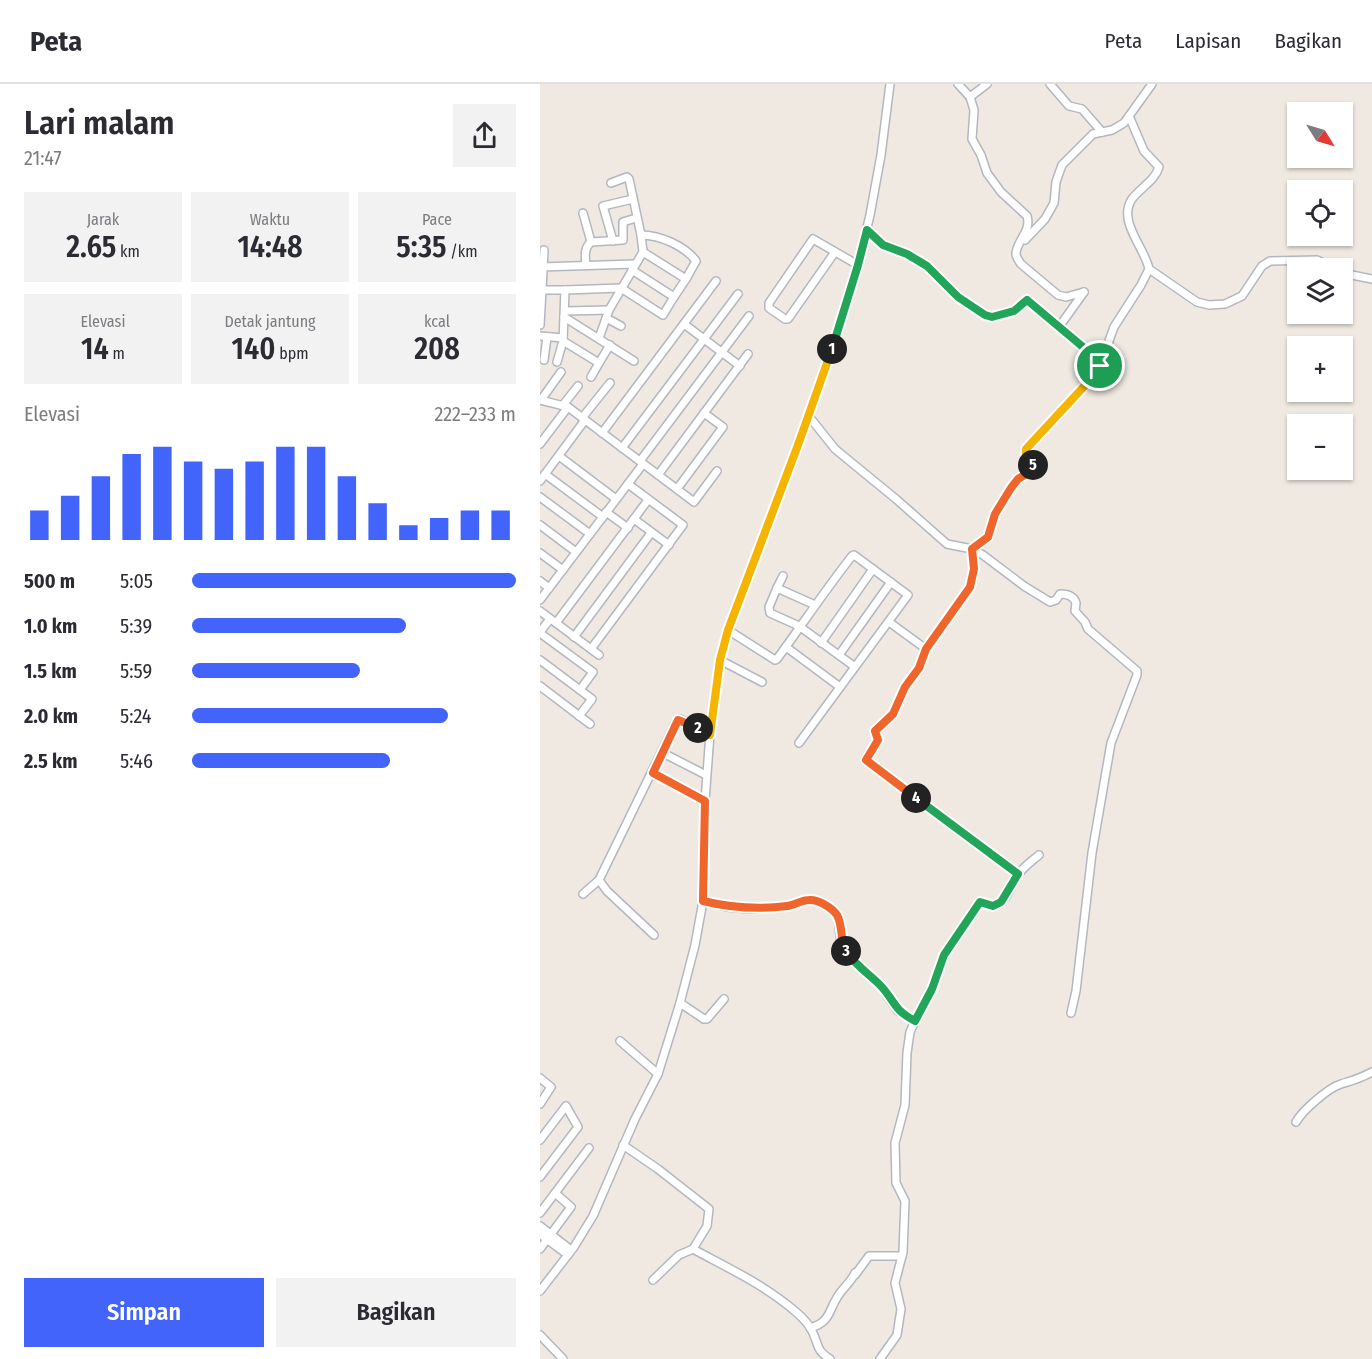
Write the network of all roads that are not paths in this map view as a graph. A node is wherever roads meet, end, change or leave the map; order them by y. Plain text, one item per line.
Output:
1 (890, 84) edge
2 (958, 84) edge
3 (987, 84) edge
4 (1050, 84) edge
5 (1152, 84) edge
6 (970, 97) junction
7 (1129, 116) junction
8 (1102, 132) junction
9 (611, 183) dead end
10 (633, 199) junction
11 (583, 213) dead end
12 (636, 218) junction
13 (867, 230) junction
14 (641, 235) junction
15 (613, 241) junction
16 (591, 242) junction
17 (544, 249) dead end
18 (643, 252) junction
19 (835, 252) junction
20 (1017, 252) junction
21 (1287, 261) edge
22 (586, 265) junction
23 (858, 265) junction
24 (633, 267) junction
25 (542, 268) edge
26 (1149, 269) junction
27 (1353, 275) edge
28 (686, 279) junction
29 (1372, 279) edge
30 (716, 281) dead end
31 (621, 288) junction
32 (541, 290) edge
33 (565, 290) junction
34 (738, 294) dead end
35 (674, 297) junction
36 (609, 310) junction
37 (540, 314) edge
38 (564, 314) junction
39 (749, 316) dead end
40 (606, 318) junction
41 (684, 324) junction
42 (540, 325) edge
43 (621, 326) dead end
44 (1059, 327) junction
45 (544, 336) edge
46 (599, 338) junction
47 (704, 339) junction
48 (563, 340) junction
49 (610, 345) junction
50 (722, 352) junction
51 (748, 354) dead end
52 (544, 360) dead end
53 (634, 361) dead end
54 (556, 362) dead end
55 (599, 363) junction
56 (740, 366) junction
57 (1100, 366) junction
58 (561, 372) dead end
59 (591, 377) dead end
60 (610, 383) dead end
61 (578, 386) dead end
62 (541, 402) edge
63 (566, 406) junction
64 (704, 413) junction
65 (808, 415) junction
66 (584, 419) junction
67 (602, 433) junction
68 (540, 444) edge
69 (622, 448) junction
70 (559, 456) junction
71 (641, 462) junction
72 (717, 471) dead end
73 (545, 474) junction
74 (658, 475) junction
75 (540, 481) edge
76 (628, 484) junction
77 (677, 489) junction
78 (540, 497) edge
79 (616, 499) junction
80 (648, 500) junction
81 (605, 514) junction
82 (634, 519) junction
83 (540, 525) edge
84 (628, 528) junction
85 (651, 533) junction
86 (590, 534) junction
87 (669, 545) junction
88 (972, 549) junction
89 (576, 552) junction
90 (540, 553) edge
91 (873, 569) junction
92 (563, 570) junction
93 (783, 576) dead end
94 (540, 581) edge
95 (891, 582) junction
96 (549, 588) junction
97 (777, 588) junction
98 (540, 600) edge
99 (814, 605) junction
100 (540, 611) edge
101 (553, 621) junction
102 (889, 622) junction
103 (800, 626) junction
104 (728, 630) junction
105 (540, 633) edge
106 (574, 637) junction
107 (821, 643) junction
108 (786, 647) junction
109 (926, 649) junction
110 (591, 650) junction
111 (599, 655) dead end
112 (839, 655) junction
113 (540, 660) edge
114 (720, 660) junction
115 (855, 667) junction
116 (762, 682) dead end
117 (540, 686) edge
118 (840, 687) junction
119 (580, 690) junction
120 (579, 716) junction
121 (590, 724) dead end
122 (710, 735) junction
123 (799, 743) dead end
124 (663, 753) junction
125 (653, 773) junction
126 (706, 775) junction
127 (705, 801) junction
128 (1039, 855) dead end
129 (1018, 874) junction
130 (599, 880) junction
131 (583, 894) dead end
132 (703, 901) junction
133 (654, 935) dead end
134 (724, 999) dead end
135 (680, 1003) junction
136 (1071, 1013) dead end
137 (915, 1021) junction
138 (620, 1041) dead end
139 (1372, 1072) edge
140 (658, 1074) junction
141 (540, 1078) edge
142 (540, 1104) edge
143 (1296, 1122) dead end
144 (540, 1140) edge
145 (624, 1145) junction
146 (589, 1148) dead end
147 (540, 1177) edge
148 (555, 1193) junction
149 (540, 1213) edge
150 (540, 1226) edge
151 (540, 1234) edge
152 (549, 1237) junction
153 (540, 1249) edge
154 (693, 1249) junction
155 (570, 1252) junction
156 (902, 1256) junction
157 (653, 1280) dead end
158 (540, 1291) edge
159 (810, 1328) junction
160 (540, 1335) edge
161 (563, 1359) edge
162 (830, 1359) edge
163 (880, 1359) edge

1 - 13 street
2 - 6 street
3 - 6 street
4 - 8 street
5 - 7 street
6 - 20 street
7 - 8 street
7 - 26 street
8 - 20 street
9 - 10 street
10 - 12 street
10 - 15 street
11 - 16 street
12 - 14 street
12 - 15 street
13 - 23 street
13 - 44 street
14 - 18 street
14 - 28 street
15 - 16 street
16 - 22 street
17 - 25 street
18 - 24 street
18 - 28 street
19 - 19 street
19 - 23 street
20 - 44 street
21 - 26 street
22 - 24 street
22 - 25 street
23 - 65 street
24 - 31 street
24 - 35 street
25 - 32 street
26 - 57 street
27 - 29 street
28 - 35 street
30 - 41 street
31 - 33 street
31 - 35 street
31 - 36 street
32 - 33 street
32 - 37 street
33 - 38 street
34 - 47 street
36 - 38 street
36 - 40 street
37 - 42 street
38 - 46 street
38 - 48 street
39 - 50 street
40 - 43 street
40 - 46 street
41 - 47 street
41 - 67 street
44 - 57 street
45 - 48 street
45 - 52 street
46 - 49 street
47 - 50 street
47 - 69 street
48 - 54 street
48 - 55 street
49 - 53 street
49 - 55 street
50 - 56 street
50 - 71 street
51 - 56 street
55 - 59 street
56 - 64 street
57 - 88 street
58 - 62 street
60 - 66 street
61 - 63 street
62 - 63 street
63 - 66 street
63 - 68 street
64 - 74 street
64 - 77 street
65 - 88 street
65 - 104 street
66 - 67 street
66 - 70 street
67 - 69 street
69 - 71 street
70 - 73 street
70 - 79 street
71 - 74 street
71 - 76 street
72 - 77 street
73 - 75 street
73 - 81 street
74 - 77 street
76 - 79 street
76 - 80 street
78 - 86 street
79 - 81 street
80 - 82 street
80 - 87 street
81 - 84 street
81 - 86 street
82 - 84 street
82 - 85 street
83 - 89 street
84 - 101 street
85 - 87 street
85 - 106 street
86 - 89 street
87 - 110 street
88 - 109 street
88 - 136 street
89 - 92 street
90 - 92 street
91 - 95 street
91 - 99 street
91 - 107 street
92 - 96 street
93 - 97 street
94 - 96 street
95 - 102 street
95 - 112 street
96 - 98 street
97 - 99 street
97 - 103 street
99 - 103 street
100 - 101 street
101 - 105 street
101 - 106 street
102 - 109 street
102 - 115 street
103 - 107 street
103 - 108 street
104 - 108 street
104 - 114 street
105 - 119 street
106 - 110 street
107 - 112 street
108 - 118 street
109 - 129 street
110 - 111 street
112 - 115 street
113 - 119 street
114 - 116 street
114 - 122 street
115 - 118 street
117 - 120 street
118 - 123 street
119 - 120 street
120 - 121 street
122 - 124 street
122 - 126 street
124 - 125 street
124 - 126 street
125 - 127 street
125 - 130 street
126 - 127 street
127 - 132 street
128 - 129 street
129 - 137 street
130 - 131 street
130 - 133 street
132 - 135 street
132 - 137 street
134 - 135 street
135 - 140 street
137 - 156 street
138 - 140 street
139 - 143 street
140 - 145 street
141 - 142 street
144 - 147 street
145 - 154 street
145 - 155 street
146 - 148 street
148 - 149 street
148 - 152 street
150 - 152 street
151 - 152 street
152 - 153 street
152 - 155 street
154 - 157 street
154 - 159 street
155 - 158 street
156 - 159 street
156 - 163 street
159 - 162 street
160 - 161 street

